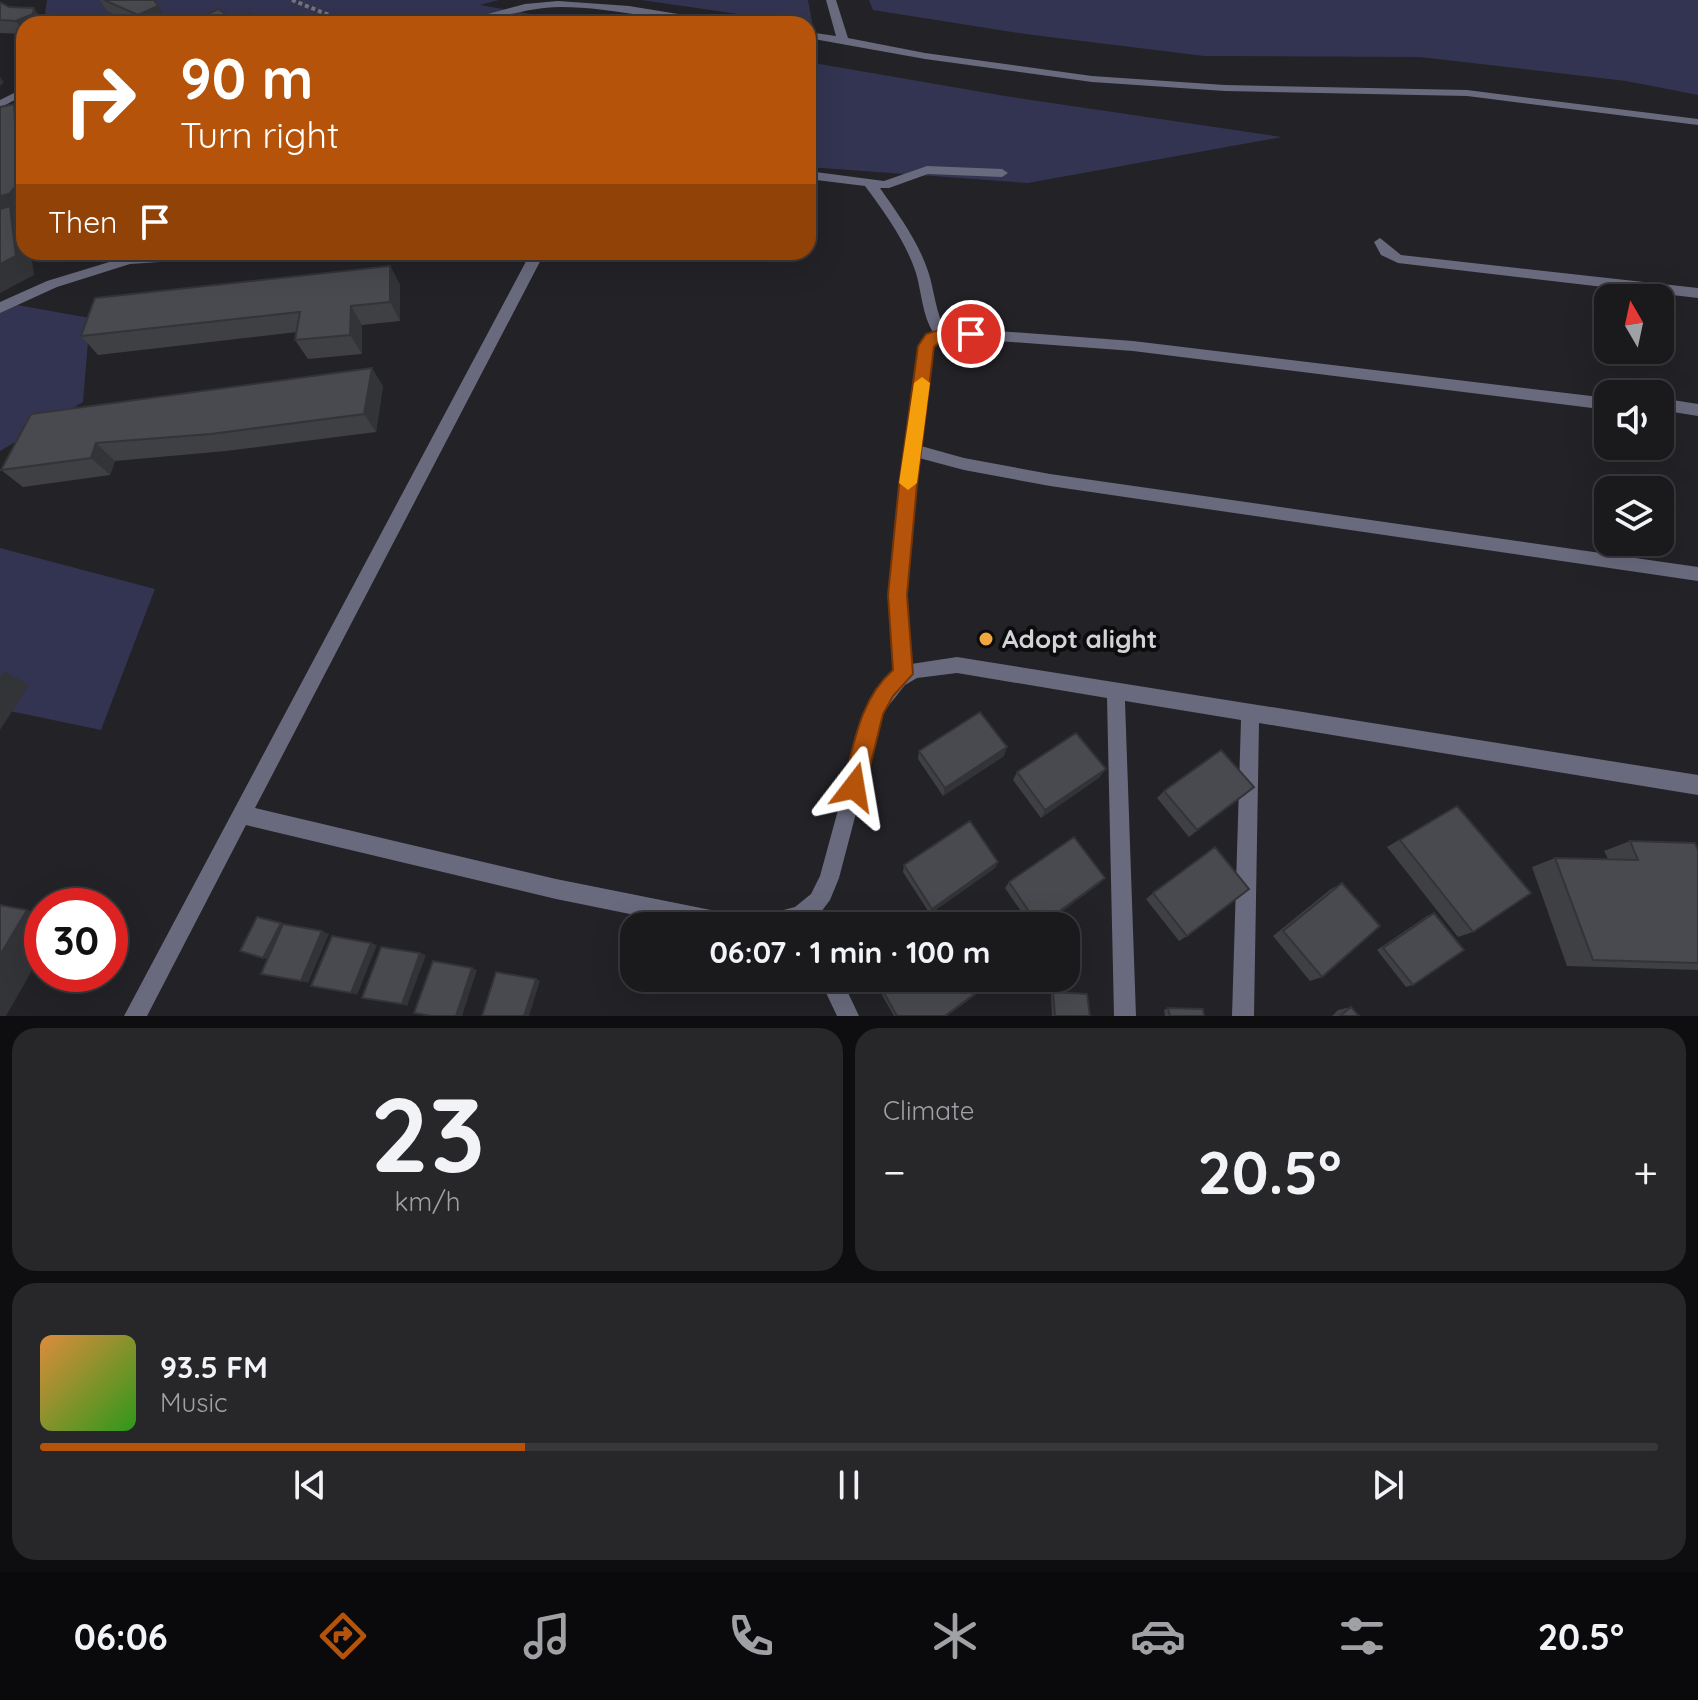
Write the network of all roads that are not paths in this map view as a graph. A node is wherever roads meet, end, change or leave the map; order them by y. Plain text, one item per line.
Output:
1 (831, 0) edge
2 (490, 16) edge
3 (673, 16) edge
4 (816, 36) edge
5 (843, 40) junction
6 (1698, 122) edge
7 (1002, 173) dead end
8 (816, 176) edge
9 (870, 184) junction
10 (1380, 242) dead end
11 (123, 260) edge
12 (534, 260) edge
13 (1698, 293) edge
14 (0, 308) edge
15 (942, 335) junction
16 (1594, 402) edge
17 (1674, 406) edge
18 (1698, 410) edge
19 (914, 450) junction
20 (1698, 574) edge
21 (903, 674) junction
22 (1116, 689) junction
23 (1250, 712) junction
24 (1698, 785) edge
25 (243, 815) junction
26 (671, 912) edge
27 (809, 912) edge
28 (837, 992) edge
29 (135, 1016) edge
30 (848, 1016) edge
31 (1125, 1016) edge
32 (1243, 1016) edge

1 - 5 street
2 - 3 street
4 - 5 street
5 - 6 street
7 - 9 street
8 - 9 street
9 - 15 street
10 - 13 street
11 - 14 street
12 - 25 street
15 - 16 street
15 - 19 street
17 - 18 street
19 - 20 street
19 - 21 street
21 - 22 street
21 - 27 street
22 - 23 street
22 - 31 street
23 - 24 street
23 - 32 street
25 - 26 street
25 - 29 street
28 - 30 street

